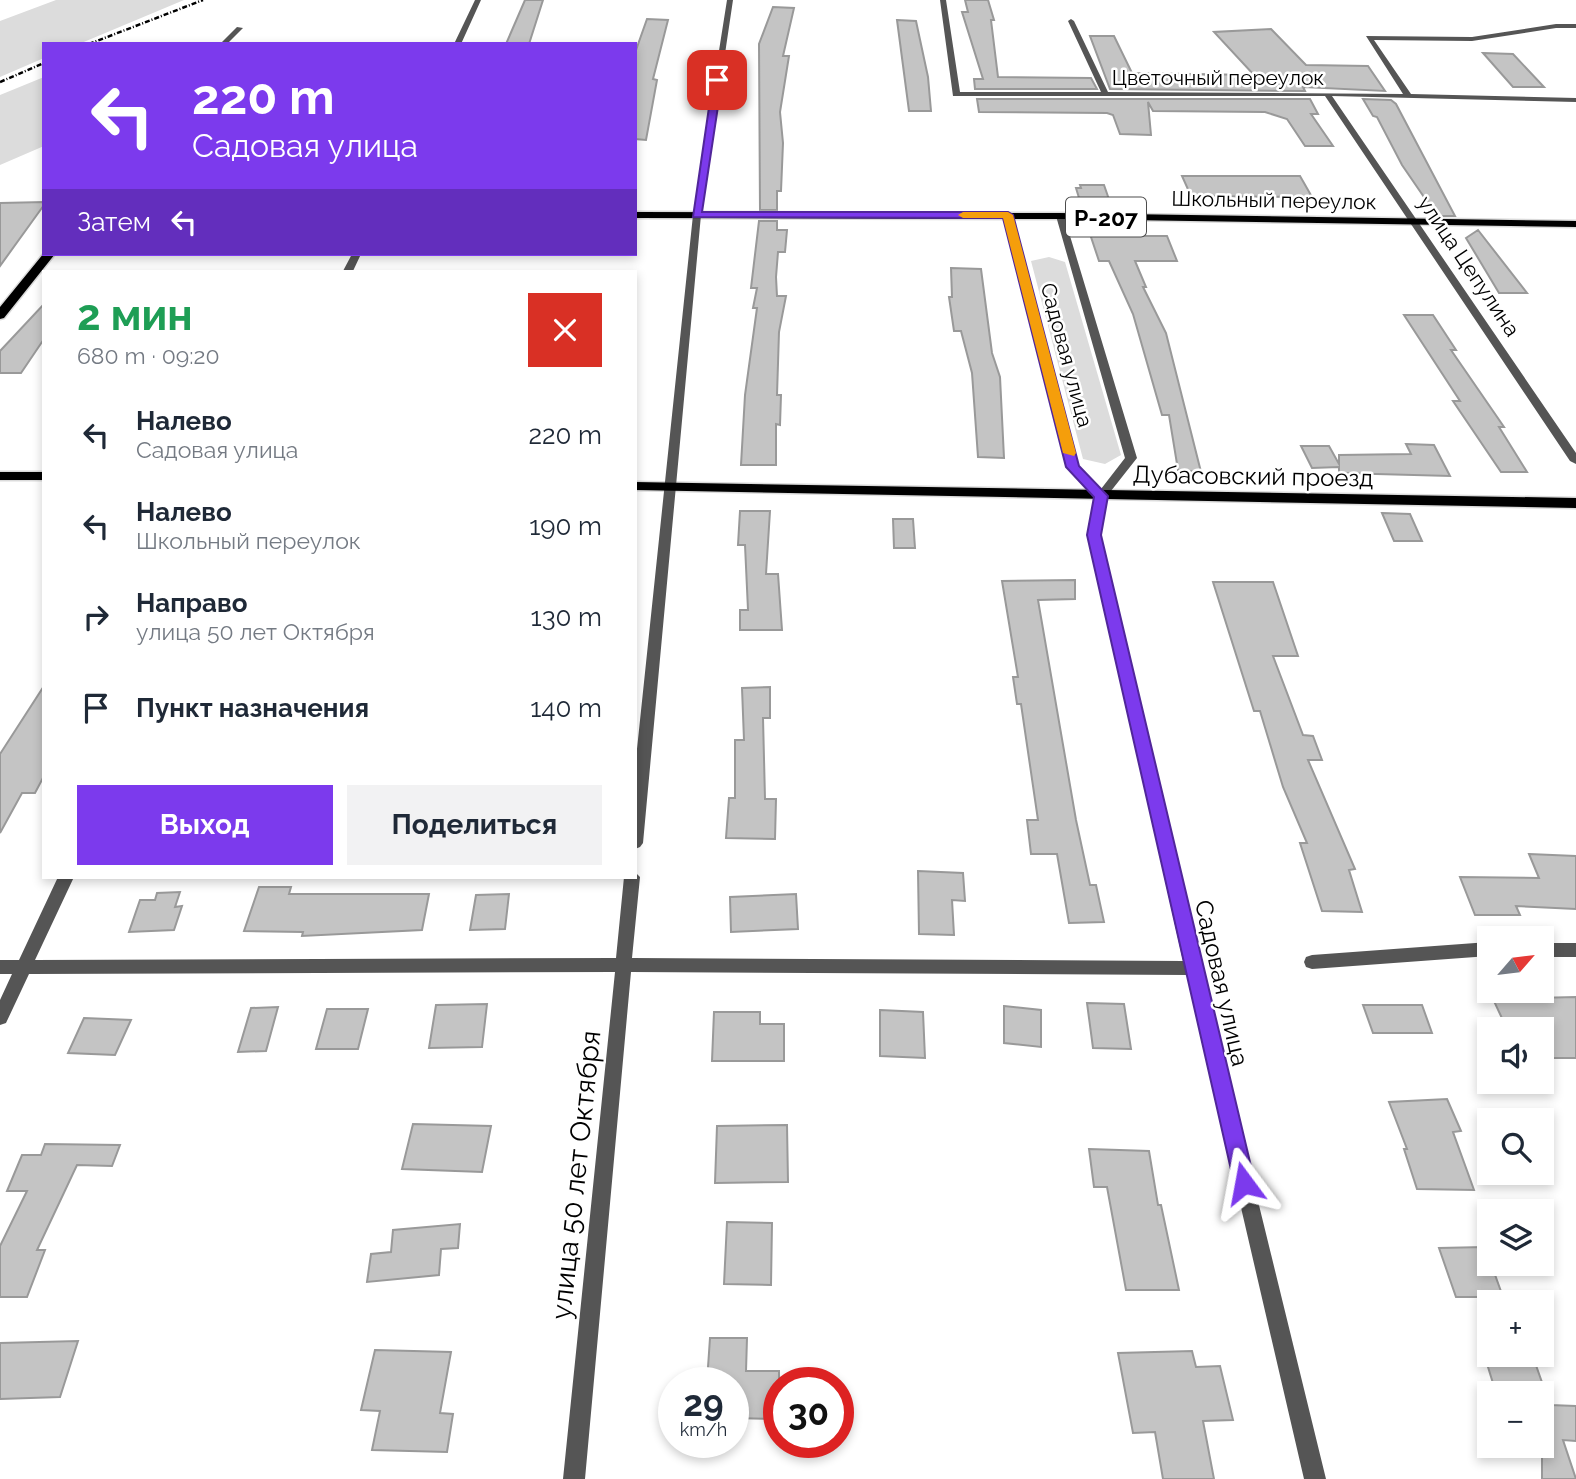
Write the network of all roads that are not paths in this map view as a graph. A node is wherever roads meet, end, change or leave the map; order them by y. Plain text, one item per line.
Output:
1 (478, 0) edge
2 (730, 0) edge
3 (943, 0) edge
4 (1071, 21) dead end
5 (1576, 26) edge
6 (239, 28) dead end
7 (225, 42) edge
8 (458, 42) edge
9 (1328, 94) junction
10 (1106, 95) junction
11 (1408, 95) junction
12 (1576, 100) edge
13 (637, 215) edge
14 (696, 215) junction
15 (1008, 215) junction
16 (1060, 216) junction
17 (1416, 222) junction
18 (1576, 224) edge
19 (48, 256) edge
20 (0, 315) edge
21 (1576, 461) edge
22 (0, 475) edge
23 (42, 476) edge
24 (637, 486) edge
25 (668, 487) junction
26 (1101, 496) junction
27 (1576, 503) edge
28 (637, 822) edge
29 (65, 879) edge
30 (632, 879) edge
31 (1477, 950) edge
32 (1554, 950) edge
33 (1576, 950) edge
34 (1312, 962) dead end
35 (624, 965) junction
36 (0, 967) edge
37 (23, 968) junction
38 (1193, 968) junction
39 (0, 1018) edge
40 (574, 1479) edge
41 (1315, 1479) edge

1 - 8 street
2 - 14 street
3 - 10 street, Цветочный переулок
4 - 10 street
5 - 11 street
6 - 7 street
9 - 10 street, Цветочный переулок
9 - 11 street, Цветочный переулок
9 - 17 street, улица Цепулина
11 - 12 street, Цветочный переулок
13 - 14 main road, Школьный переулок / Р-207
14 - 15 main road, Школьный переулок / Р-207
14 - 25 street
15 - 16 main road, Школьный переулок / Р-207
15 - 26 street, Садовая улица
16 - 17 main road, Школьный переулок / Р-207
16 - 26 street, Садовая улица
17 - 18 main road, Школьный переулок / Р-207
17 - 21 street, улица Цепулина
19 - 20 main road
22 - 23 main road
24 - 25 main road, Дубасовский проезд
25 - 26 main road, Дубасовский проезд
25 - 28 street
26 - 27 main road, Дубасовский проезд
26 - 38 street, Садовая улица
29 - 37 street
30 - 35 street, улица 50 лет Октября
31 - 34 street
32 - 33 street
35 - 37 street
35 - 38 street
35 - 40 street, улица 50 лет Октября
36 - 37 street
37 - 39 street
38 - 41 street, Садовая улица

